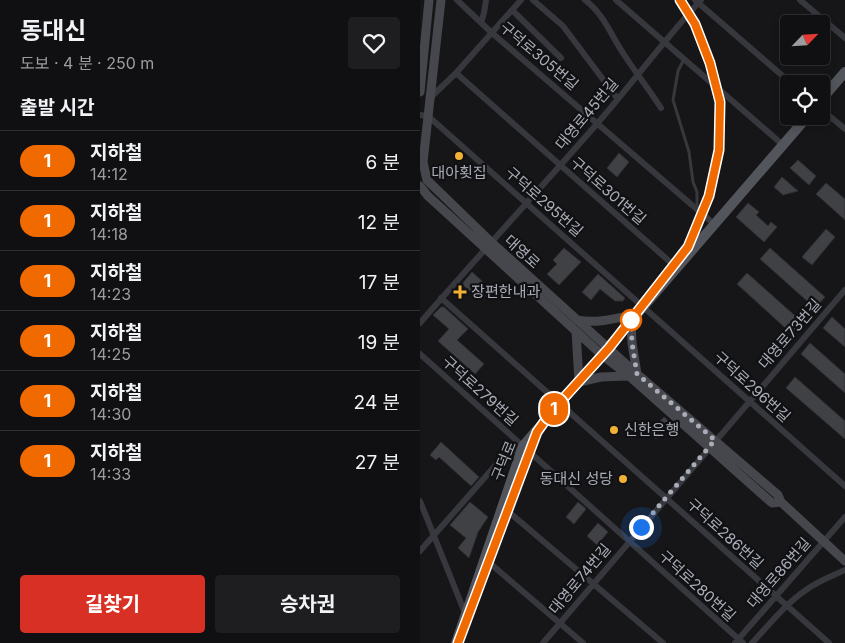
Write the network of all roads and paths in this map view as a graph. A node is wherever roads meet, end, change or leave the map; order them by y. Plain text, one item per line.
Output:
1 (430, 0) edge
2 (440, 0) edge
3 (457, 0) edge
4 (486, 0) edge
5 (521, 0) edge
6 (533, 0) edge
7 (585, 0) edge
8 (616, 0) edge
9 (800, 0) edge
10 (698, 1) edge
11 (512, 10) junction
12 (481, 23) junction
13 (492, 33) junction
14 (845, 38) edge
15 (664, 42) junction
16 (561, 58) dead end
17 (684, 59) junction
18 (845, 72) edge
19 (456, 73) junction
20 (638, 73) junction
21 (782, 75) edge
22 (830, 90) edge
23 (420, 92) edge
24 (617, 98) junction
25 (430, 99) junction
26 (661, 108) dead end
27 (424, 116) edge
28 (830, 117) edge
29 (598, 122) junction
30 (800, 125) edge
31 (845, 130) edge
32 (783, 145) junction
33 (560, 165) junction
34 (422, 185) edge
35 (527, 203) junction
36 (697, 209) junction
37 (714, 224) junction
38 (488, 244) junction
39 (677, 268) junction
40 (845, 290) edge
41 (441, 298) junction
42 (637, 314) junction
43 (577, 320) junction
44 (420, 323) edge
45 (576, 331) junction
46 (606, 351) junction
47 (420, 354) edge
48 (633, 375) junction
49 (579, 382) junction
50 (749, 401) junction
51 (560, 404) junction
52 (715, 440) junction
53 (523, 446) junction
54 (709, 448) junction
55 (845, 486) edge
56 (666, 498) junction
57 (420, 500) edge
58 (781, 502) junction
59 (502, 507) junction
60 (845, 517) edge
61 (434, 535) junction
62 (629, 541) junction
63 (823, 542) junction
64 (420, 551) edge
65 (485, 559) junction
66 (845, 561) edge
67 (845, 570) edge
68 (593, 584) junction
69 (776, 596) junction
70 (787, 606) junction
71 (466, 614) junction
72 (560, 622) junction
73 (738, 642) edge
74 (456, 643) edge
75 (543, 643) edge
76 (583, 643) edge
77 (663, 643) edge
78 (752, 643) edge
79 (829, 643) edge

1 - 23 main road
2 - 25 main road, 대영로
3 - 12 street, 구덕로305번길
4 - 12 street
5 - 11 street
6 - 24 street
7 - 20 street
8 - 15 street
9 - 14 street
10 - 15 street, 대영로45번길
10 - 21 street
11 - 13 street
11 - 16 street
12 - 13 street, 구덕로305번길
13 - 19 street
13 - 29 street, 구덕로305번길
15 - 17 street
15 - 20 street, 대영로45번길
17 - 32 street
17 - 36 lane
18 - 22 main road
19 - 25 street
19 - 33 street, 구덕로301번길
20 - 24 street, 대영로45번길
20 - 26 street
24 - 29 street, 대영로45번길
25 - 27 main road, 대영로
27 - 34 main road, 대영로
27 - 35 street, 구덕로295번길
28 - 31 street
29 - 33 street, 대영로45번길
29 - 36 street, 구덕로305번길
30 - 32 main road, 구덕로
32 - 37 main road, 구덕로
33 - 35 street, 대영로45번길
33 - 39 street, 구덕로301번길
34 - 38 main road, 대영로
35 - 38 street, 대영로45번길
35 - 42 street, 구덕로295번길
36 - 37 street, 구덕로305번길
37 - 39 main road, 구덕로
38 - 41 street, 대영로45번길
38 - 43 main road, 대영로
38 - 45 main road, 대영로
39 - 42 main road, 구덕로
40 - 50 street, 대영로73번길
41 - 44 street, 대영로45번길
41 - 51 street, 구덕로286번길
42 - 43 main road
42 - 46 main road, 구덕로
42 - 48 main road
42 - 50 street, 구덕로296번길
43 - 46 main road, 대영로
45 - 46 main road, 대영로
45 - 49 main road
46 - 48 main road, 대영로
46 - 49 main road, 구덕로
47 - 53 street, 구덕로279번길
48 - 49 main road
48 - 52 main road, 대영로
48 - 54 main road, 대영로
49 - 51 main road, 구덕로
50 - 52 street, 대영로73번길
50 - 55 street, 구덕로296번길
51 - 53 main road, 구덕로
51 - 56 street, 구덕로286번길
52 - 54 street, 대영로74번길
52 - 58 main road, 대영로
53 - 59 main road, 구덕로
53 - 61 street
53 - 62 street, 구덕로280번길
54 - 56 street, 대영로74번길
54 - 58 main road, 대영로
56 - 62 street, 대영로74번길
56 - 69 street, 구덕로286번길
57 - 61 street
58 - 63 main road, 대영로
59 - 65 main road, 구덕로
59 - 68 street
60 - 63 street, 대영로86번길
61 - 64 street
61 - 71 street
62 - 68 street, 대영로74번길
62 - 73 street, 구덕로280번길
63 - 66 main road, 대영로
63 - 69 street, 대영로86번길
65 - 71 main road, 구덕로
65 - 72 street
67 - 70 street
68 - 72 street, 대영로74번길
68 - 77 street
69 - 70 street, 구덕로286번길
69 - 73 street, 대영로86번길
70 - 78 street
70 - 79 street, 구덕로286번길
71 - 74 main road, 구덕로
72 - 75 street, 대영로74번길
72 - 76 street

